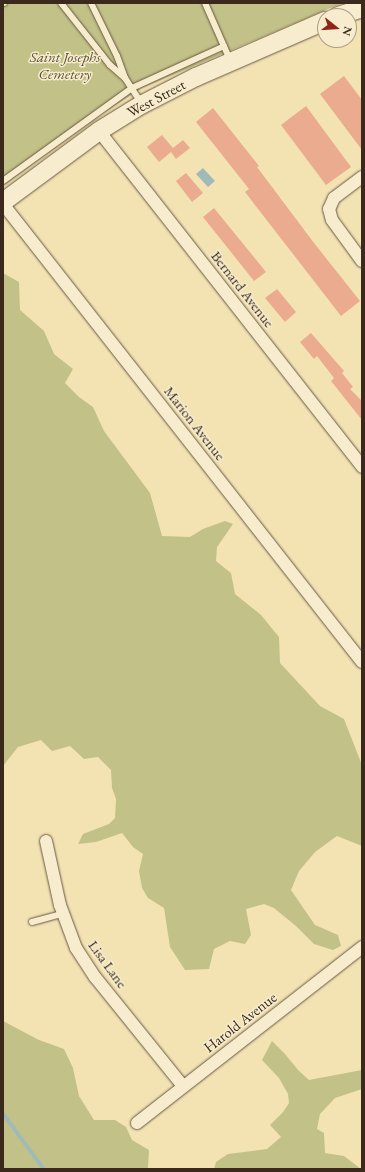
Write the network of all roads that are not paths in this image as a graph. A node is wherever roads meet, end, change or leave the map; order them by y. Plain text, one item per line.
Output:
1 (61, 3) edge
2 (91, 3) edge
3 (205, 3) edge
4 (317, 24) edge
5 (227, 54) junction
6 (125, 78) junction
7 (132, 88) junction
8 (141, 105) junction
9 (99, 131) junction
10 (362, 177) edge
11 (3, 180) edge
12 (3, 203) edge
13 (362, 261) edge
14 (362, 466) edge
15 (362, 662) edge
16 (46, 841) dead end
17 (62, 914) junction
18 (32, 922) dead end
19 (362, 947) edge
20 (183, 1086) junction
21 (137, 1123) dead end

1 - 6 lane
2 - 6 lane
3 - 5 lane
4 - 5 street, West Street
5 - 7 lane
5 - 8 street, West Street
6 - 7 lane
7 - 8 lane
7 - 11 lane
8 - 9 street, West Street
9 - 12 street, West Street
9 - 14 street, Bernard Avenue
10 - 13 street
12 - 15 street, Marion Avenue
16 - 17 street, Lisa Lane
17 - 18 lane
17 - 20 street, Lisa Lane
19 - 20 street, Harold Avenue
20 - 21 street, Harold Avenue

